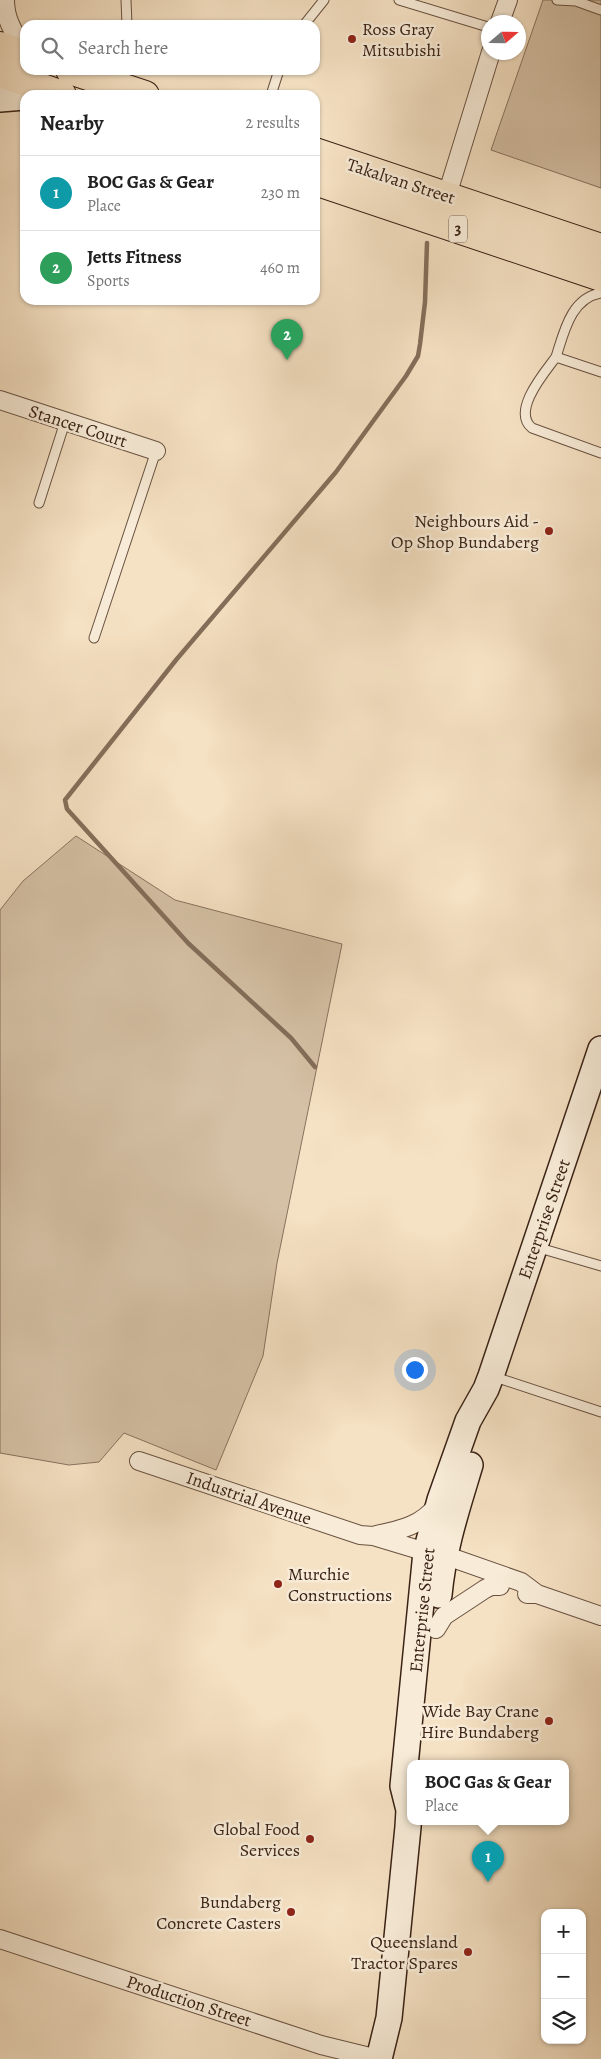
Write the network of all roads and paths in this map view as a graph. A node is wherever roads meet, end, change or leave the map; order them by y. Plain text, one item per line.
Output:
1 (5, 0) edge
2 (126, 0) edge
3 (324, 0) edge
4 (399, 0) edge
5 (508, 0) edge
6 (557, 0) edge
7 (421, 3) edge
8 (601, 10) edge
9 (503, 15) edge
10 (127, 20) edge
11 (308, 20) edge
12 (481, 24) edge
13 (20, 42) edge
14 (0, 46) edge
15 (20, 53) edge
16 (488, 60) edge
17 (0, 73) edge
18 (90, 75) edge
19 (277, 75) edge
20 (48, 90) edge
21 (134, 90) edge
22 (273, 90) edge
23 (20, 97) edge
24 (0, 99) edge
25 (320, 154) edge
26 (322, 180) edge
27 (446, 196) junction
28 (439, 222) junction
29 (601, 248) edge
30 (601, 277) edge
31 (601, 293) edge
32 (556, 357) junction
33 (601, 372) edge
34 (0, 400) edge
35 (65, 422) junction
36 (156, 452) joint
37 (601, 453) edge
38 (39, 503) dead end
39 (94, 638) dead end
40 (601, 1049) edge
41 (534, 1247) junction
42 (601, 1266) edge
43 (489, 1383) junction
44 (601, 1412) edge
45 (139, 1461) dead end
46 (447, 1508) junction
47 (367, 1536) junction
48 (434, 1560) junction
49 (482, 1568) junction
50 (500, 1586) junction
51 (538, 1594) junction
52 (601, 1616) edge
53 (436, 1629) junction
54 (422, 1760) edge
55 (407, 1799) edge
56 (408, 1825) edge
57 (0, 1939) edge
58 (379, 2059) edge

1 - 13 street
2 - 10 lane
3 - 11 lane
4 - 7 lane
5 - 9 street
6 - 8 lane
7 - 12 lane
14 - 15 highway
16 - 27 street
17 - 20 highway
18 - 21 highway
19 - 22 lane
23 - 24 street
25 - 27 highway, Takalvan Street / 3
26 - 28 highway, Takalvan Street / 3
27 - 28 street
27 - 29 highway, Takalvan Street / 3
28 - 30 highway, Takalvan Street / 3
31 - 32 lane
32 - 33 lane
32 - 37 lane
34 - 35 street, Stancer Court
35 - 36 street, Stancer Court
35 - 38 lane
36 - 39 lane
40 - 41 street, Enterprise Street
41 - 42 lane
41 - 43 street, Enterprise Street
43 - 44 lane
43 - 46 street, Enterprise Street
45 - 47 street, Industrial Avenue
46 - 47 street
46 - 48 street, Enterprise Street
46 - 49 street
47 - 48 street, Industrial Avenue
48 - 49 street, Industrial Avenue
48 - 50 street, Industrial Avenue
48 - 53 street, Enterprise Street
48 - 55 street, Enterprise Street
49 - 51 street, Industrial Avenue
50 - 51 street, Industrial Avenue
50 - 53 street
51 - 52 street, Industrial Avenue
53 - 54 street, Enterprise Street
56 - 58 street, Enterprise Street
57 - 58 street, Production Street

